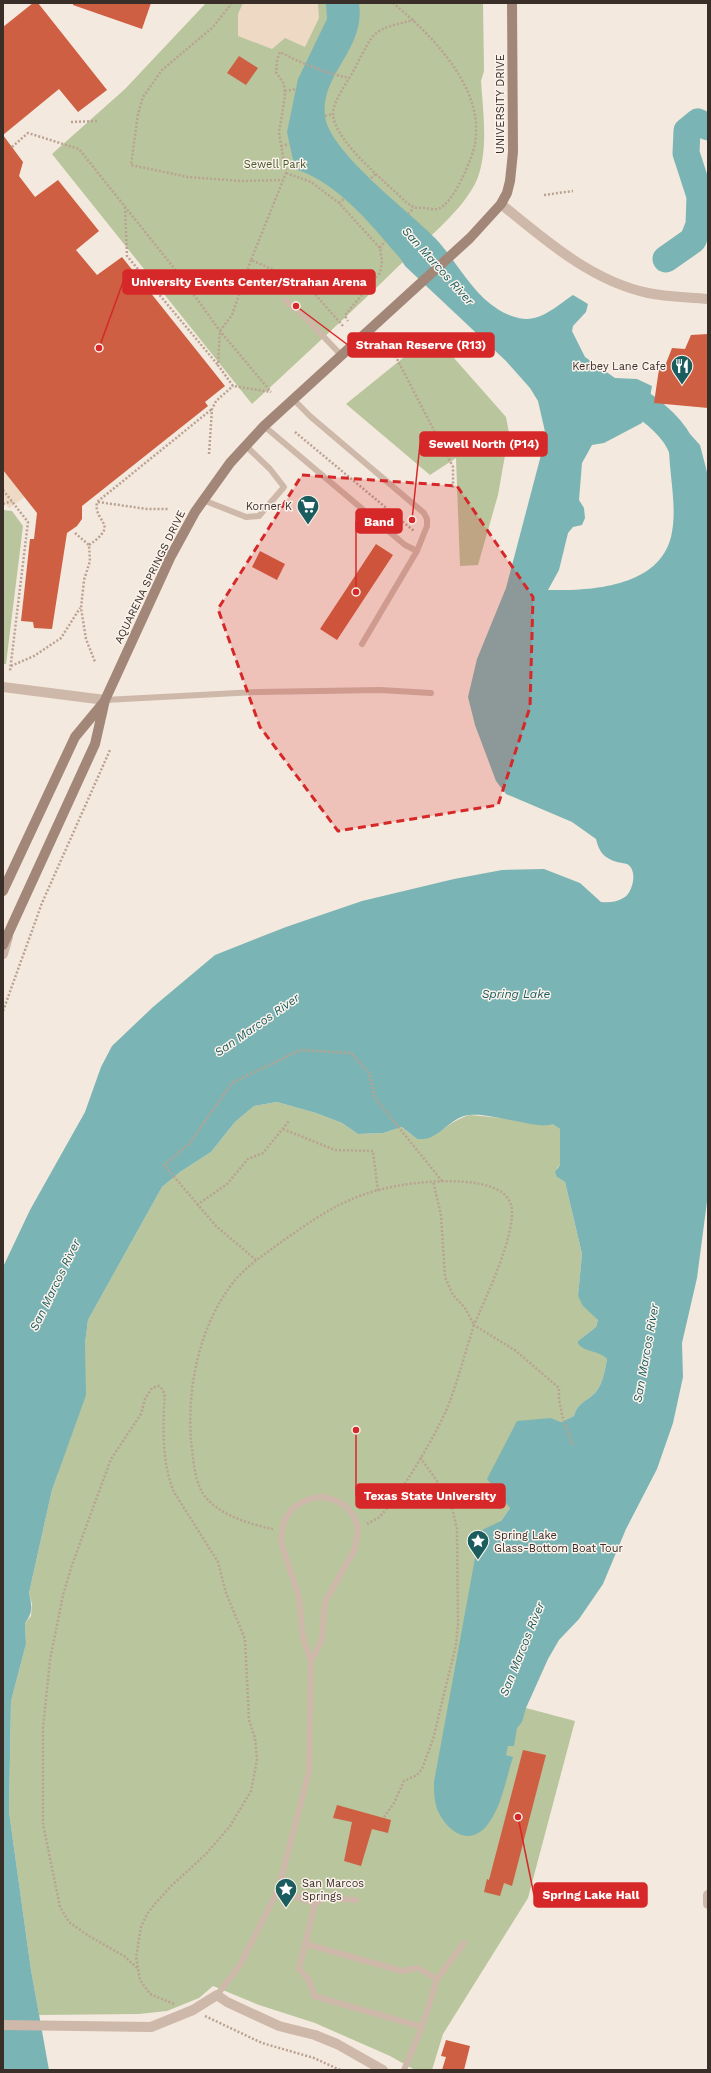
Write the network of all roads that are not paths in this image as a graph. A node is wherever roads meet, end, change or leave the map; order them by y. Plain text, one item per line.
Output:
1 (512, 3) edge
2 (501, 204) junction
3 (708, 299) edge
4 (285, 300) dead end
5 (341, 355) junction
6 (294, 399) junction
7 (264, 426) junction
8 (246, 446) junction
9 (203, 500) junction
10 (417, 551) junction
11 (362, 644) dead end
12 (3, 687) edge
13 (431, 693) dead end
14 (105, 700) junction
15 (3, 891) edge
16 (12, 928) junction
17 (3, 946) edge
18 (3, 954) edge
19 (311, 1662) junction
20 (278, 1890) junction
21 (708, 1895) edge
22 (356, 1900) dead end
23 (316, 1904) junction
24 (708, 1904) edge
25 (306, 1944) junction
26 (464, 1944) dead end
27 (437, 1979) junction
28 (217, 1995) junction
29 (3, 2025) edge
30 (422, 2027) junction
31 (383, 2070) edge
32 (404, 2070) edge

1 - 2 main road, UNIVERSITY DRIVE
2 - 3 street
2 - 5 main road, AQUARENA SPRINGS DRIVE
4 - 5 lane
5 - 6 main road, AQUARENA SPRINGS DRIVE
6 - 7 main road, AQUARENA SPRINGS DRIVE
6 - 10 lane
7 - 8 main road, AQUARENA SPRINGS DRIVE
7 - 10 lane
8 - 9 main road, AQUARENA SPRINGS DRIVE
8 - 9 lane
9 - 14 main road, AQUARENA SPRINGS DRIVE
10 - 11 lane
12 - 14 street
13 - 14 lane
14 - 15 main road, AQUARENA SPRINGS DRIVE
14 - 16 main road, AQUARENA SPRINGS DRIVE
16 - 17 main road, AQUARENA SPRINGS DRIVE
16 - 18 street
19 - 19 lane
19 - 20 lane
20 - 23 lane
20 - 28 lane
21 - 24 street
22 - 23 lane
23 - 25 lane
25 - 27 lane
25 - 30 lane
26 - 27 lane
27 - 30 lane
28 - 29 street
28 - 31 street
30 - 32 lane

